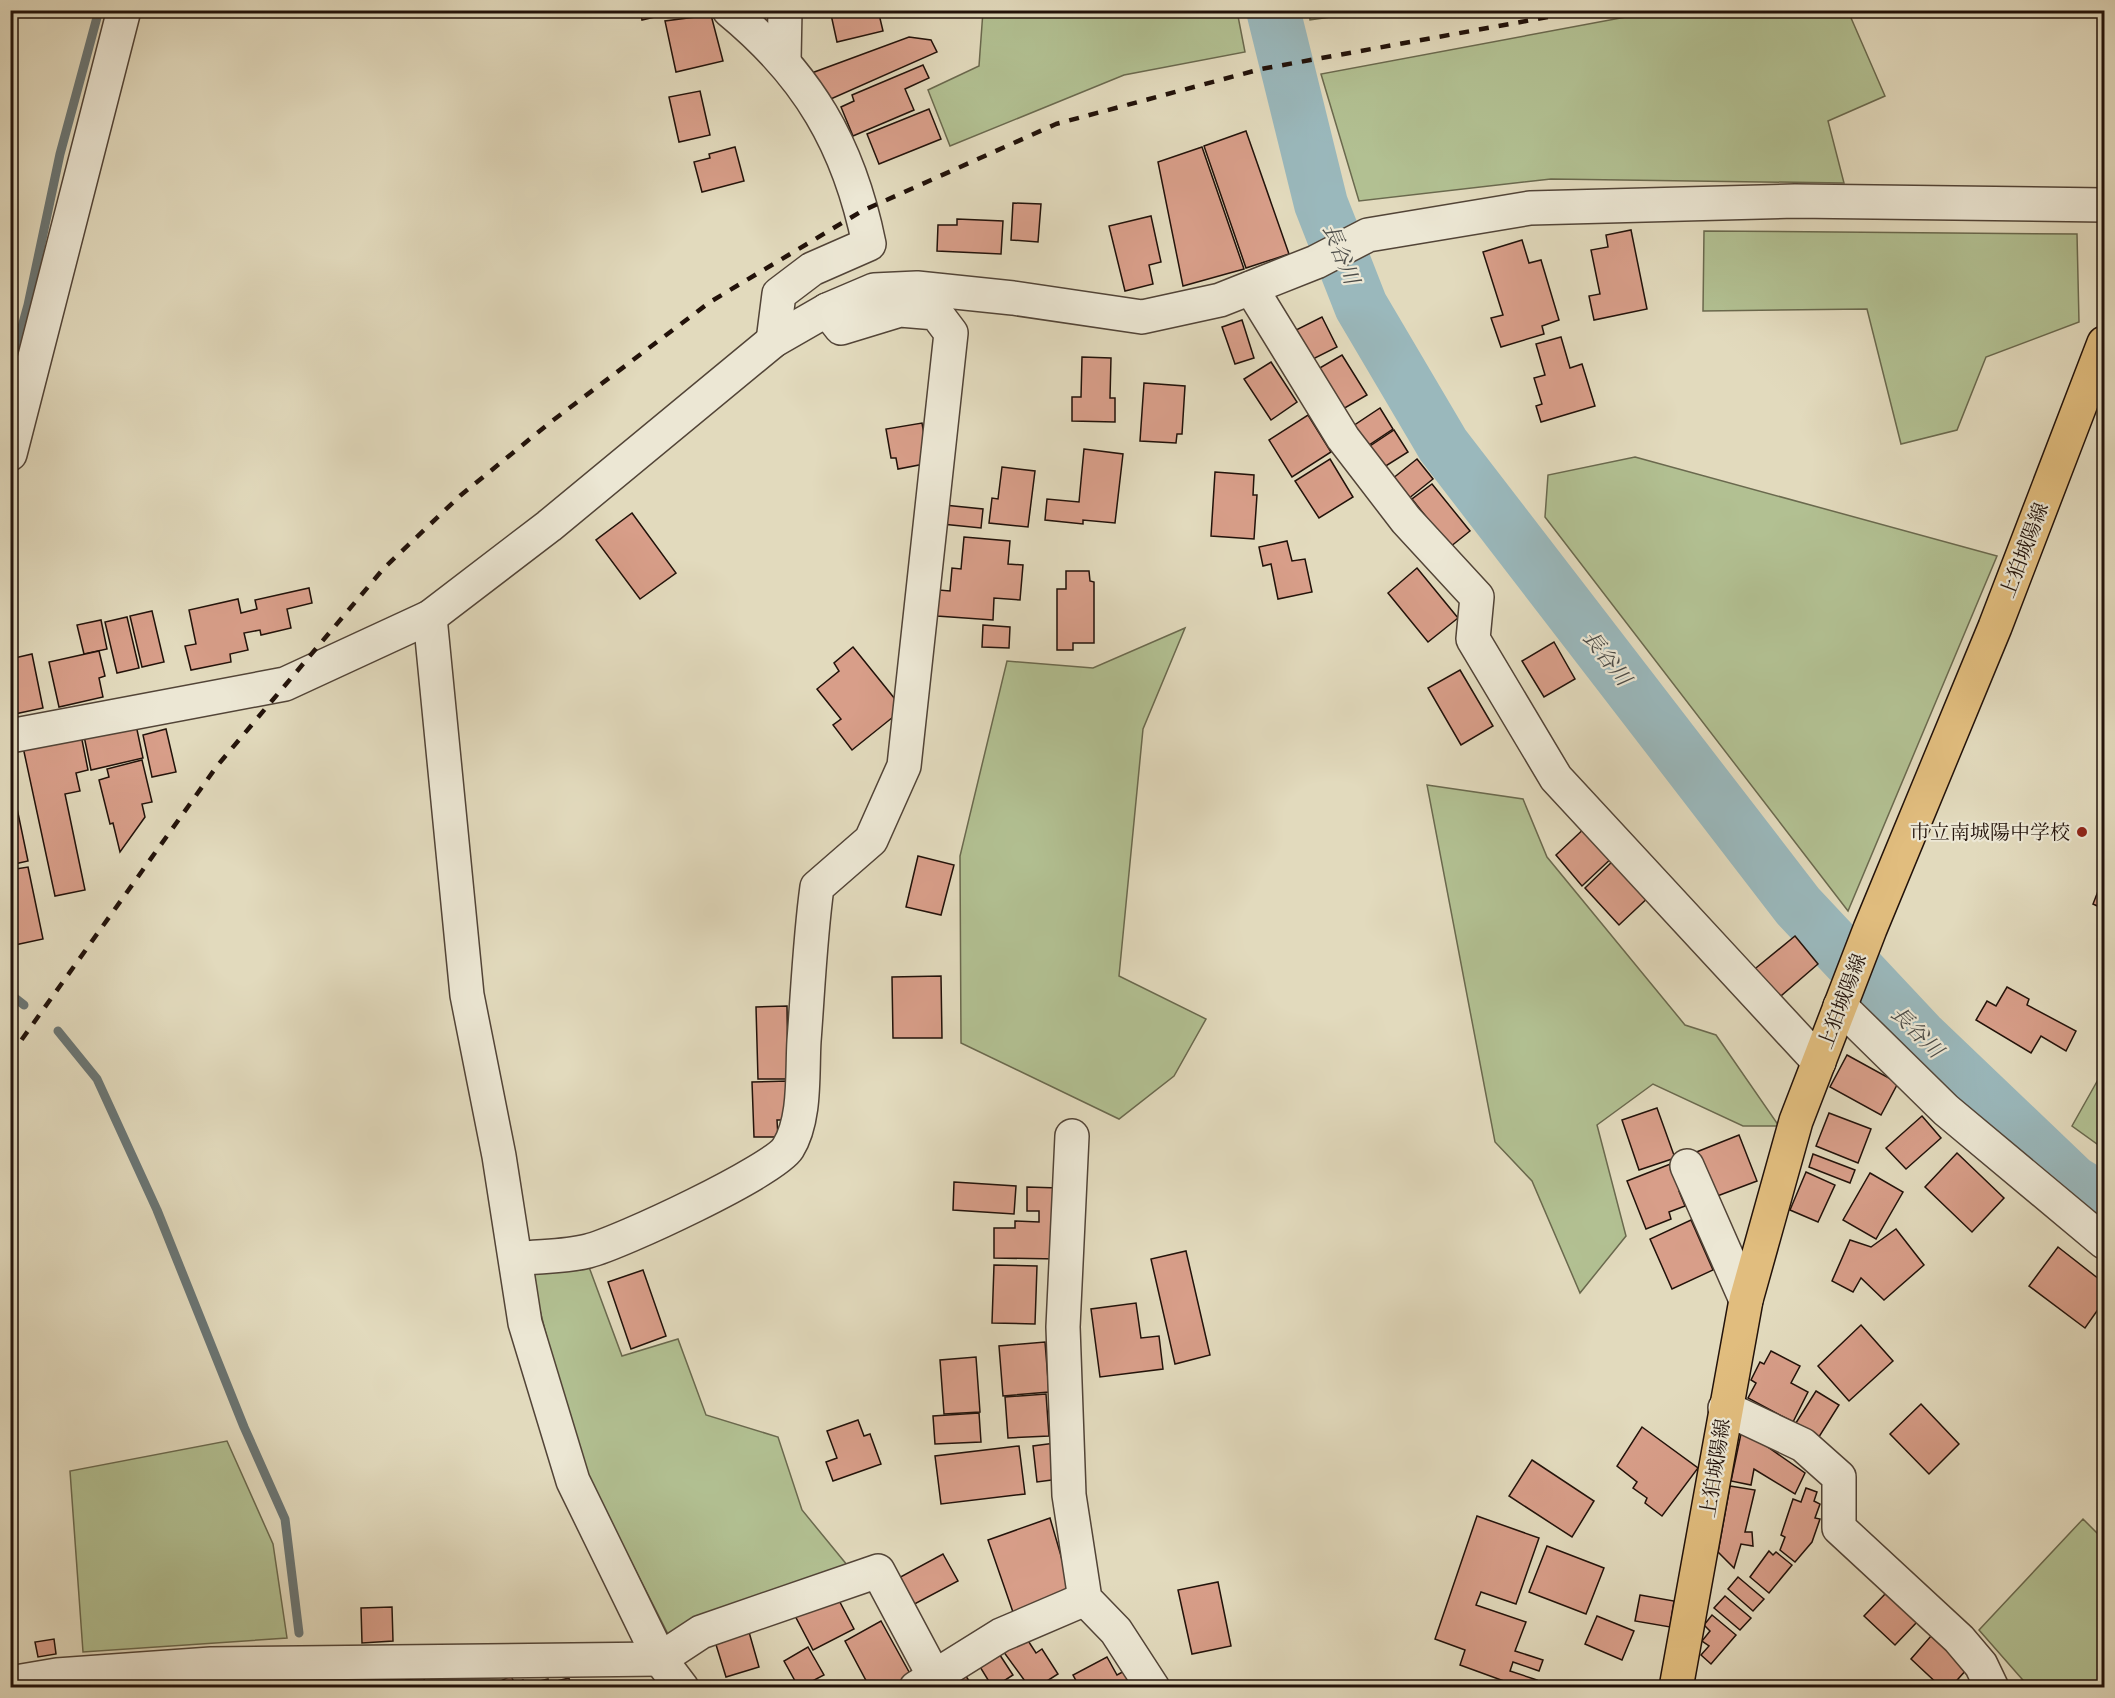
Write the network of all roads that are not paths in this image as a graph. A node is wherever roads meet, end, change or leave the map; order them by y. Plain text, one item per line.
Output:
1 (123, 10) edge
2 (729, 10) edge
3 (785, 10) edge
4 (784, 60) junction
5 (2104, 205) edge
6 (1251, 288) junction
7 (827, 310) junction
8 (773, 340) junction
9 (2104, 343) edge
10 (10, 454) edge
11 (430, 617) junction
12 (10, 736) edge
13 (1844, 996) junction
14 (1819, 1062) junction
15 (1072, 1136) dead end
16 (1687, 1166) dead end
17 (2104, 1242) edge
18 (516, 1259) junction
19 (1746, 1300) junction
20 (1725, 1408) junction
21 (1085, 1599) junction
22 (660, 1659) junction
23 (59, 1681) edge
24 (925, 1682) edge
25 (10, 1683) edge
26 (682, 1688) edge
27 (1153, 1688) edge
28 (1676, 1688) edge
29 (1992, 1688) edge

1 - 10 street
2 - 4 street
3 - 4 street
4 - 8 street
5 - 6 street
6 - 7 street
6 - 14 street
7 - 8 street
7 - 18 street
8 - 11 street
9 - 13 main road, 上狛城陽線
11 - 12 street
11 - 18 street
13 - 14 main road, 上狛城陽線
13 - 17 street
14 - 19 main road, 上狛城陽線
15 - 21 street
16 - 19 street
18 - 22 street
19 - 20 main road, 上狛城陽線
20 - 28 main road, 上狛城陽線
20 - 29 street
21 - 24 street
21 - 27 street
22 - 23 street
22 - 24 street
22 - 26 street
23 - 25 street

